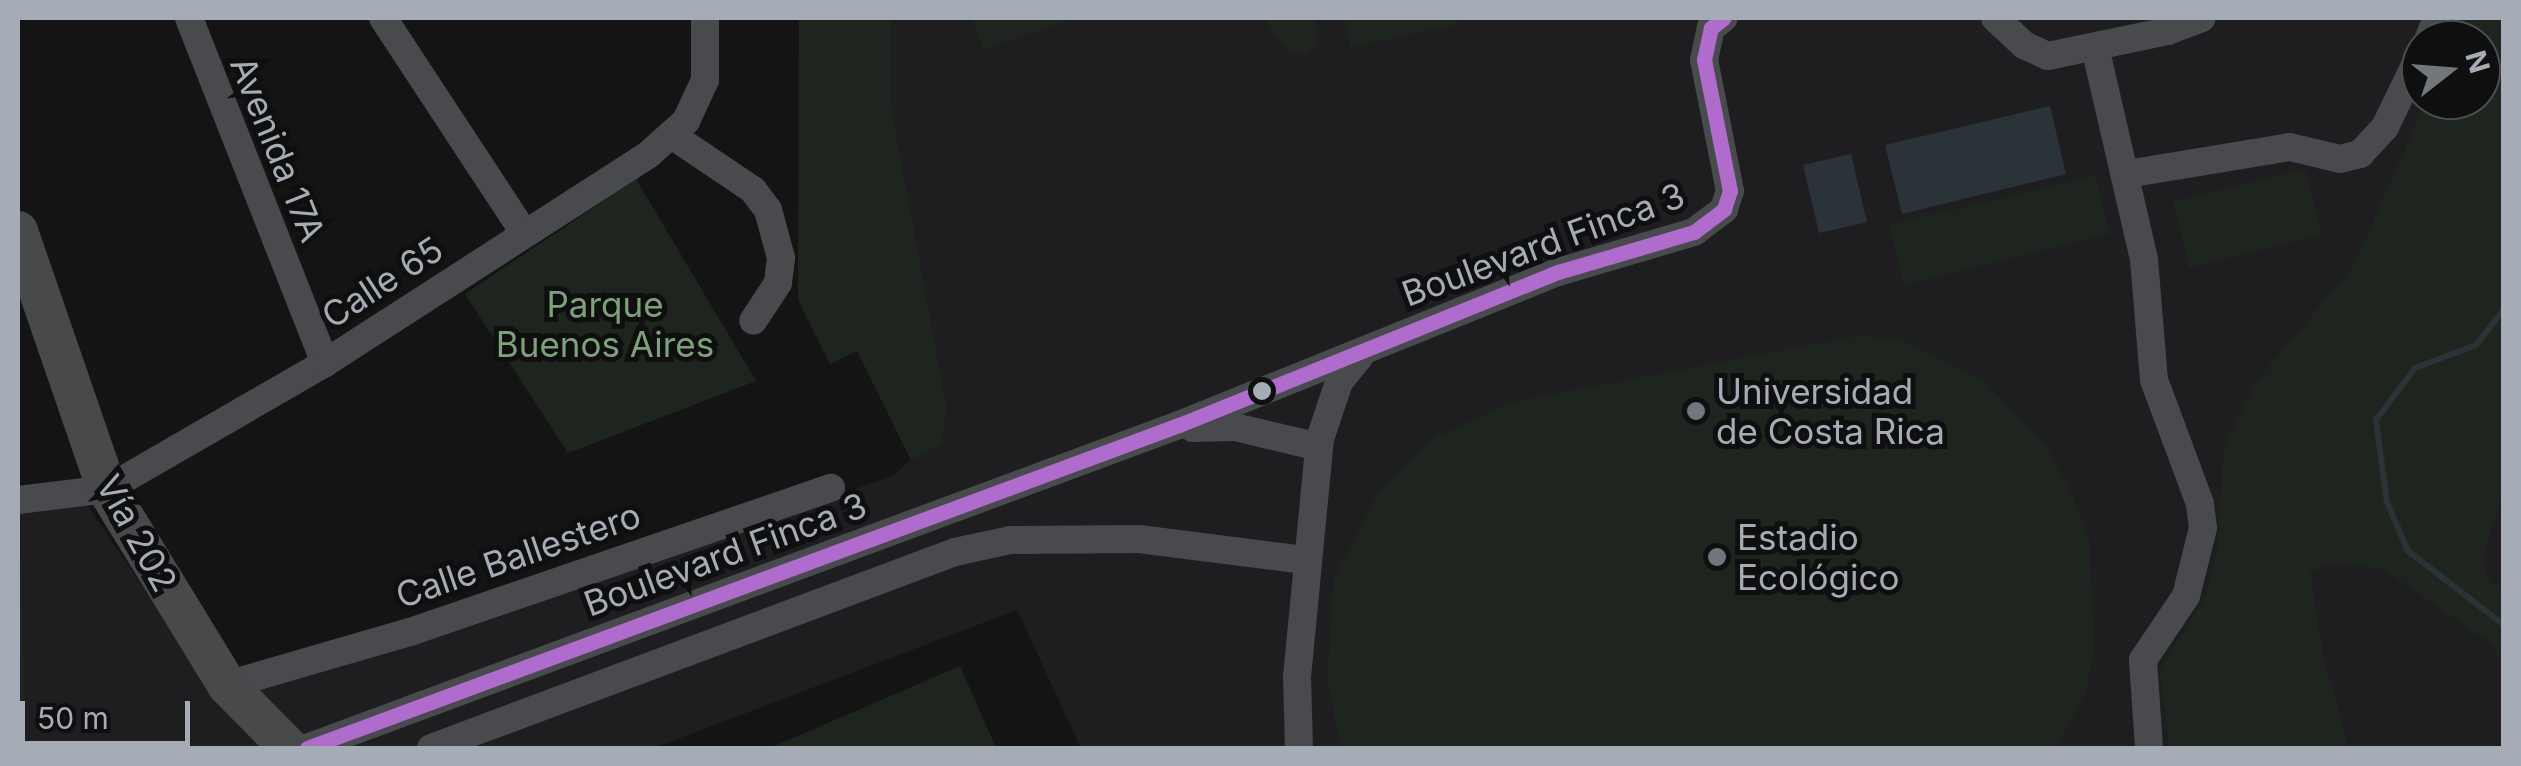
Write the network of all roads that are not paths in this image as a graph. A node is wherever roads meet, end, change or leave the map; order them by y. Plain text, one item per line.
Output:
1 (188, 18) edge
2 (383, 18) edge
3 (705, 18) edge
4 (1724, 18) edge
5 (1995, 18) edge
6 (2202, 18) edge
7 (2095, 47) junction
8 (2401, 94) edge
9 (679, 129) junction
10 (2127, 174) junction
11 (18, 231) edge
12 (525, 234) junction
13 (753, 321) dead end
14 (1364, 353) junction
15 (325, 363) junction
16 (1170, 429) junction
17 (1319, 447) junction
18 (831, 488) dead end
19 (107, 489) junction
20 (18, 500) edge
21 (1306, 560) junction
22 (227, 684) junction
23 (290, 748) edge
24 (308, 748) edge
25 (431, 748) edge
26 (1298, 748) edge
27 (2149, 748) edge

1 - 15 street, Avenida 17A
2 - 12 street
3 - 9 street
4 - 14 street, Boulevard Finca 3
5 - 7 street
6 - 7 street
7 - 10 street
8 - 10 street
9 - 12 street, Calle 65
9 - 13 street
10 - 27 street
11 - 19 main road, Vía 202
12 - 15 street, Calle 65
14 - 16 street, Boulevard Finca 3
14 - 17 street
15 - 19 street, Calle 65
16 - 17 street, Boulevard Finca 3
16 - 24 street, Boulevard Finca 3
17 - 21 street
18 - 22 street, Calle Ballestero
19 - 20 street
19 - 22 main road, Vía 202
21 - 25 street
21 - 26 street
22 - 23 main road, Vía 202

